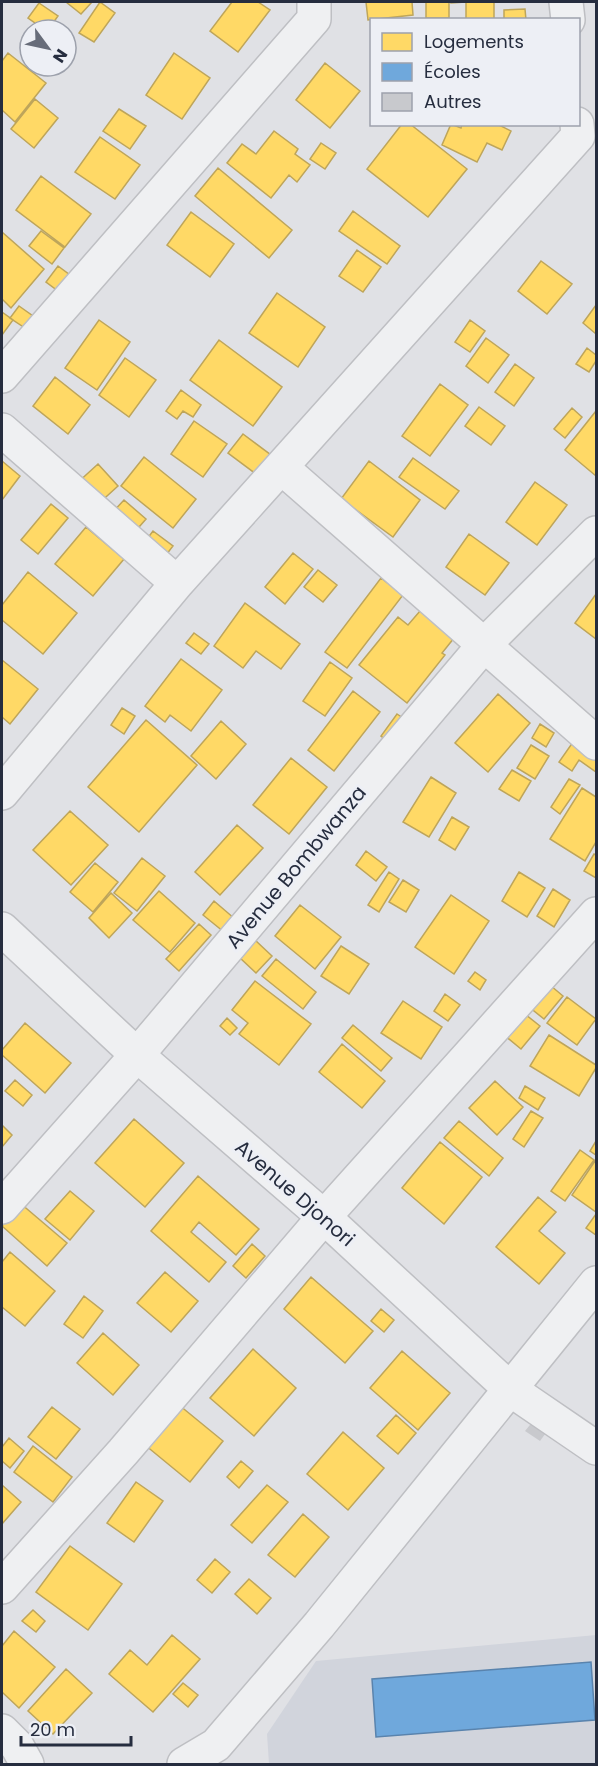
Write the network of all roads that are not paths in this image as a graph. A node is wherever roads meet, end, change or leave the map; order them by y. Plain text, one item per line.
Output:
1 (314, 2) edge
2 (566, 2) edge
3 (568, 18) edge
4 (584, 133) edge
5 (2, 376) edge
6 (2, 430) edge
7 (281, 467) junction
8 (597, 533) edge
9 (177, 583) junction
10 (484, 645) junction
11 (597, 743) edge
12 (2, 792) edge
13 (597, 914) edge
14 (2, 928) edge
15 (137, 1055) junction
16 (2, 1207) edge
17 (324, 1217) junction
18 (597, 1283) edge
19 (511, 1390) junction
20 (597, 1448) edge
21 (2, 1587) edge
22 (2, 1731) edge
23 (27, 1764) edge
24 (184, 1764) edge

1 - 5 street
2 - 3 street
4 - 7 street
6 - 9 street
7 - 9 street
7 - 10 street
8 - 10 street, Avenue Bombwanza
9 - 12 street
10 - 11 street
10 - 15 street, Avenue Bombwanza
13 - 17 street
14 - 15 street, Avenue Djonori
15 - 16 street, Avenue Bombwanza
15 - 17 street, Avenue Djonori
17 - 19 street, Avenue Djonori
17 - 21 street
18 - 19 street
19 - 20 street, Avenue Djonori
19 - 24 street
22 - 23 street

